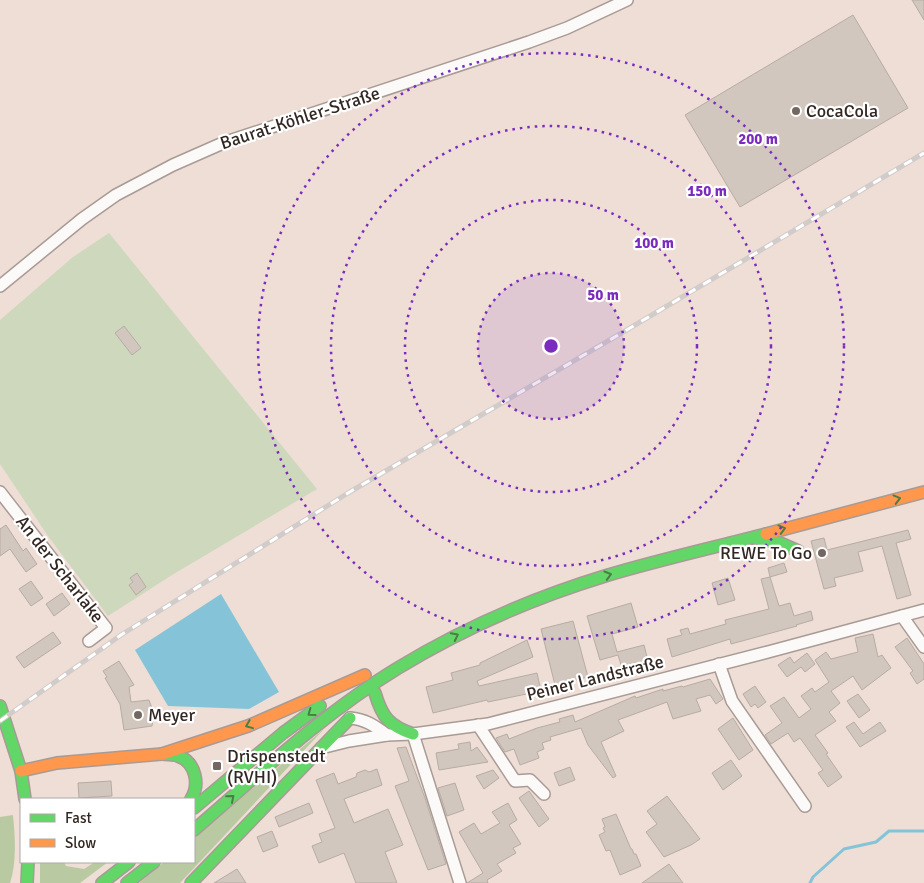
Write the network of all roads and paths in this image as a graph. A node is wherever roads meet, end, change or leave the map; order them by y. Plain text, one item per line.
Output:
1 (627, 0) edge
2 (0, 286) edge
3 (924, 480) edge
4 (0, 492) edge
5 (924, 492) edge
6 (852, 505) junction
7 (840, 527) dead end
8 (752, 537) junction
9 (701, 538) dead end
10 (798, 552) dead end
11 (536, 588) dead end
12 (924, 610) edge
13 (902, 616) junction
14 (89, 641) dead end
15 (414, 645) dead end
16 (924, 647) edge
17 (412, 659) junction
18 (719, 664) junction
19 (373, 670) junction
20 (375, 692) junction
21 (0, 706) edge
22 (350, 718) junction
23 (478, 725) junction
24 (387, 734) junction
25 (413, 734) junction
26 (319, 749) junction
27 (162, 754) junction
28 (21, 771) junction
29 (544, 794) dead end
30 (25, 798) edge
31 (192, 798) edge
32 (806, 806) dead end
33 (195, 807) edge
34 (195, 829) edge
35 (28, 863) edge
36 (128, 863) edge
37 (153, 863) edge
38 (27, 883) edge
39 (102, 883) edge
40 (127, 883) edge
41 (191, 883) edge
42 (460, 883) edge

1 - 2 street, Baurat-Köhler-Straße
3 - 6 main road
4 - 14 street, An der Scharlake
6 -> 5 main road
6 - 7 main road
8 -> 6 main road
8 - 10 main road
17 -> 8 main road
9 - 11 main road
12 - 13 street, Peiner Landstraße
13 - 16 street
13 - 18 street, Peiner Landstraße
15 - 19 main road
17 - 20 main road
34 -> 17 main road
18 - 23 street, Peiner Landstraße
18 - 32 street
19 -> 27 main road
19 -> 33 main road
20 - 22 main road
20 - 25 main road
21 - 28 main road
22 - 24 street
22 - 26 main road
23 - 25 street, Peiner Landstraße
23 - 29 street
24 - 25 street, Peiner Landstraße
24 - 26 street, Peiner Landstraße
25 - 42 street
26 - 41 main road
27 - 28 main road
27 - 31 main road
28 - 30 main road
35 - 38 main road
36 - 39 main road
37 - 40 main road

